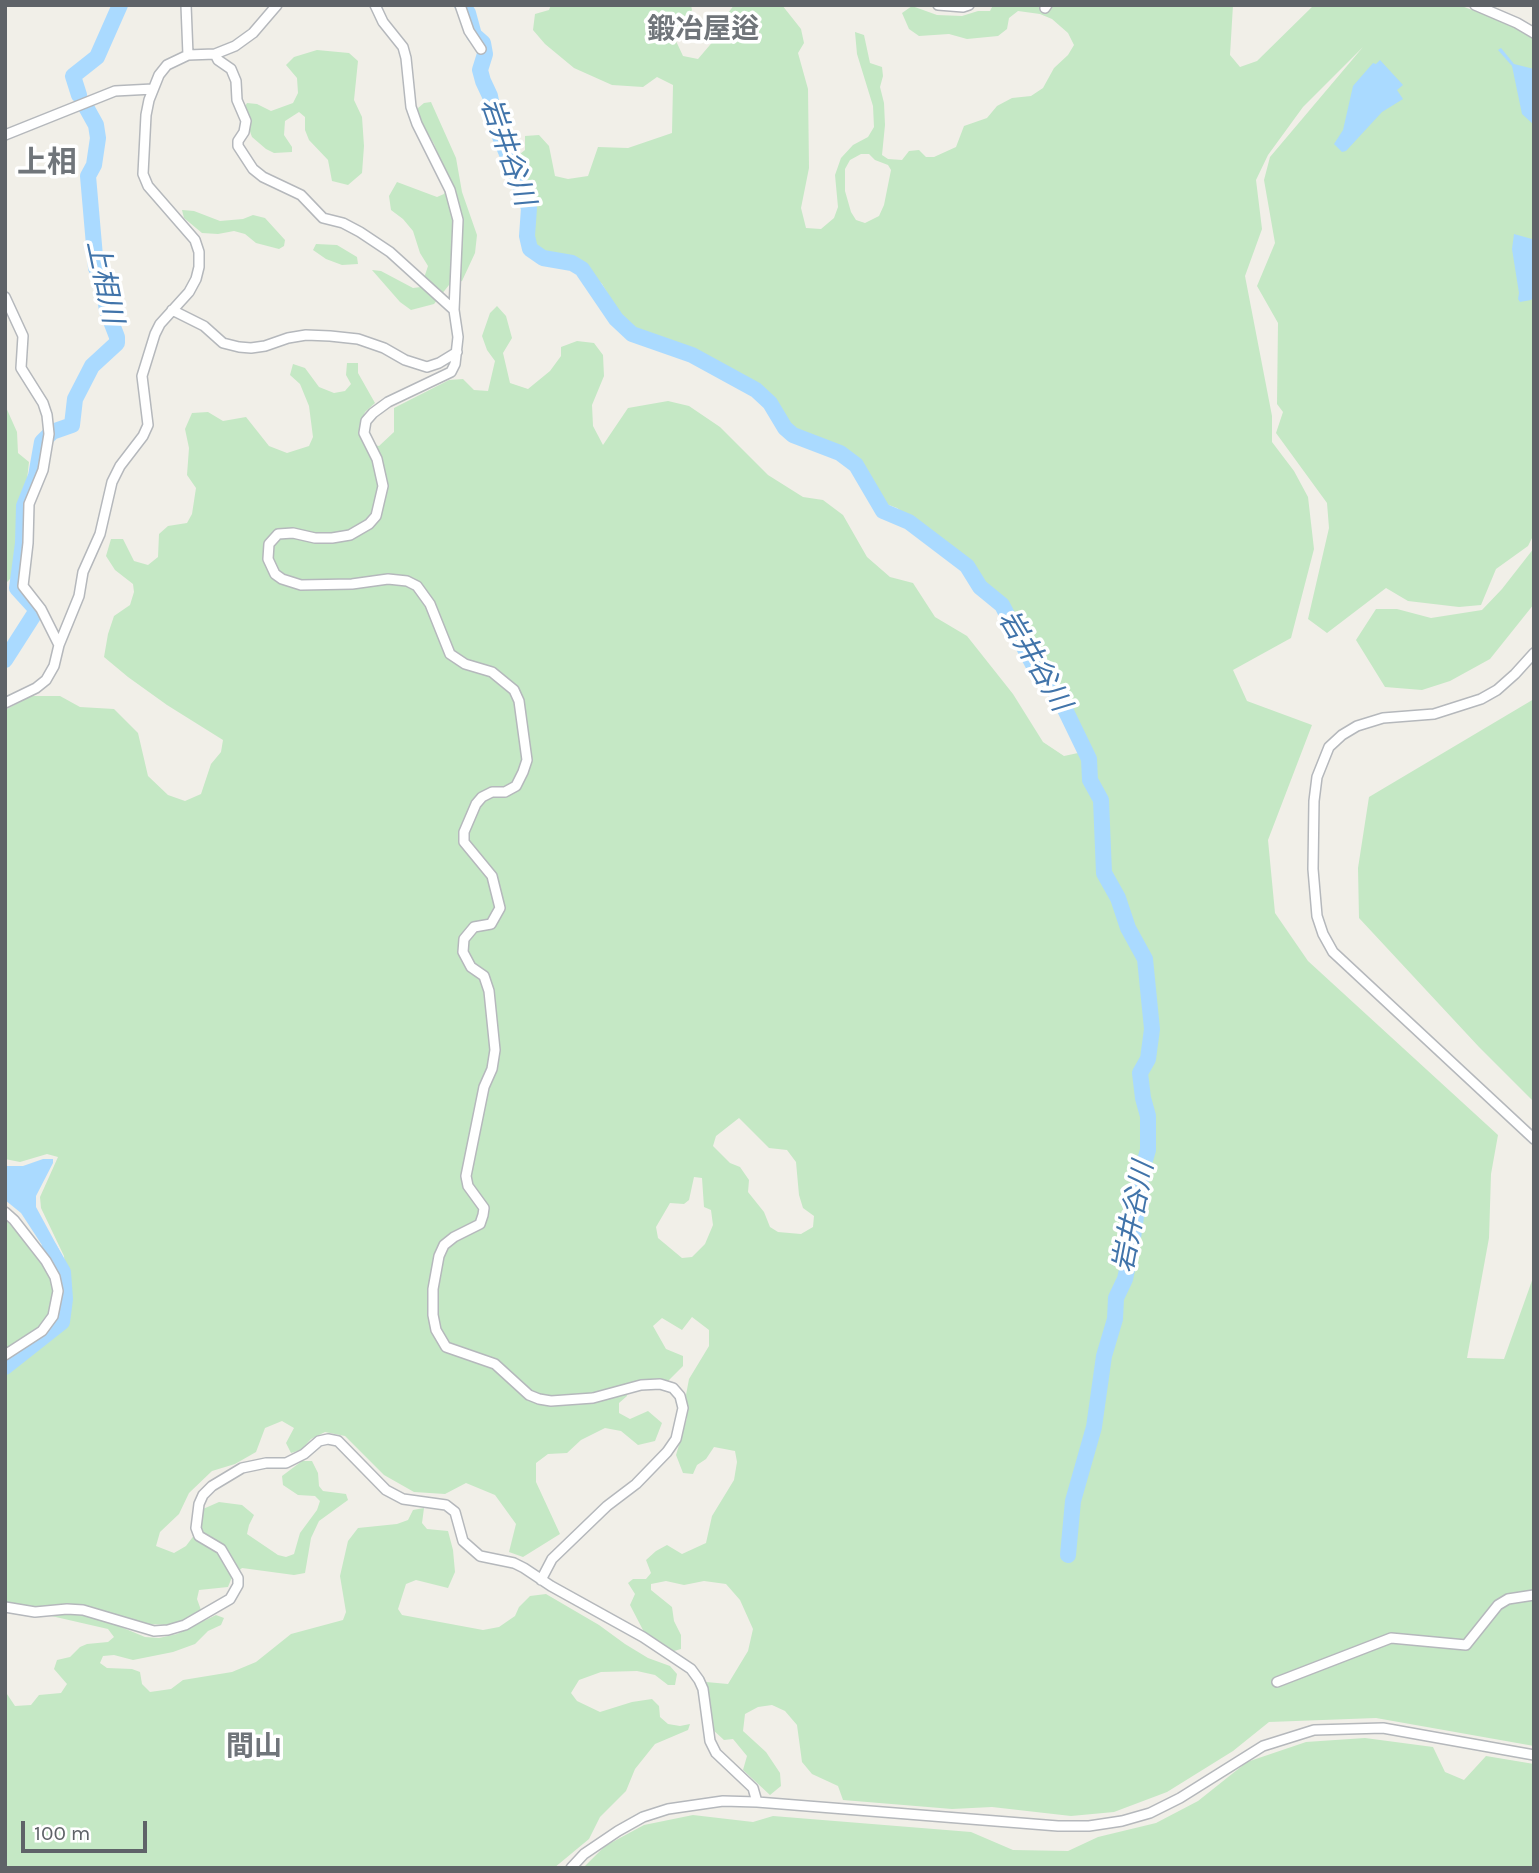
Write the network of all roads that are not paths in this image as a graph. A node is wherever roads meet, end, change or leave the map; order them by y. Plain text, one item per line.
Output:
1 (186, 5) edge
2 (277, 5) edge
3 (375, 5) edge
4 (460, 5) edge
5 (938, 5) edge
6 (969, 5) edge
7 (1475, 5) edge
8 (1534, 33) edge
9 (481, 49) dead end
10 (215, 54) junction
11 (188, 55) junction
12 (153, 89) junction
13 (5, 135) edge
14 (5, 297) edge
15 (172, 310) junction
16 (454, 310) junction
17 (457, 352) junction
18 (59, 645) junction
19 (1534, 653) edge
20 (5, 703) edge
21 (1534, 1139) edge
22 (5, 1212) edge
23 (5, 1355) edge
24 (541, 1580) junction
25 (1534, 1595) edge
26 (5, 1606) edge
27 (1278, 1682) dead end
28 (1534, 1755) edge
29 (757, 1802) junction
30 (570, 1868) edge

1 - 11 street
2 - 10 street
3 - 16 street
4 - 9 street
5 - 6 street
7 - 8 street
10 - 11 street
10 - 16 street
11 - 12 street
12 - 13 street
12 - 15 street
14 - 18 street
15 - 17 street
15 - 18 street
16 - 17 street
17 - 24 street
18 - 20 street
19 - 21 street
22 - 23 street
24 - 26 street
24 - 29 street
25 - 27 street
28 - 29 street
29 - 30 street

